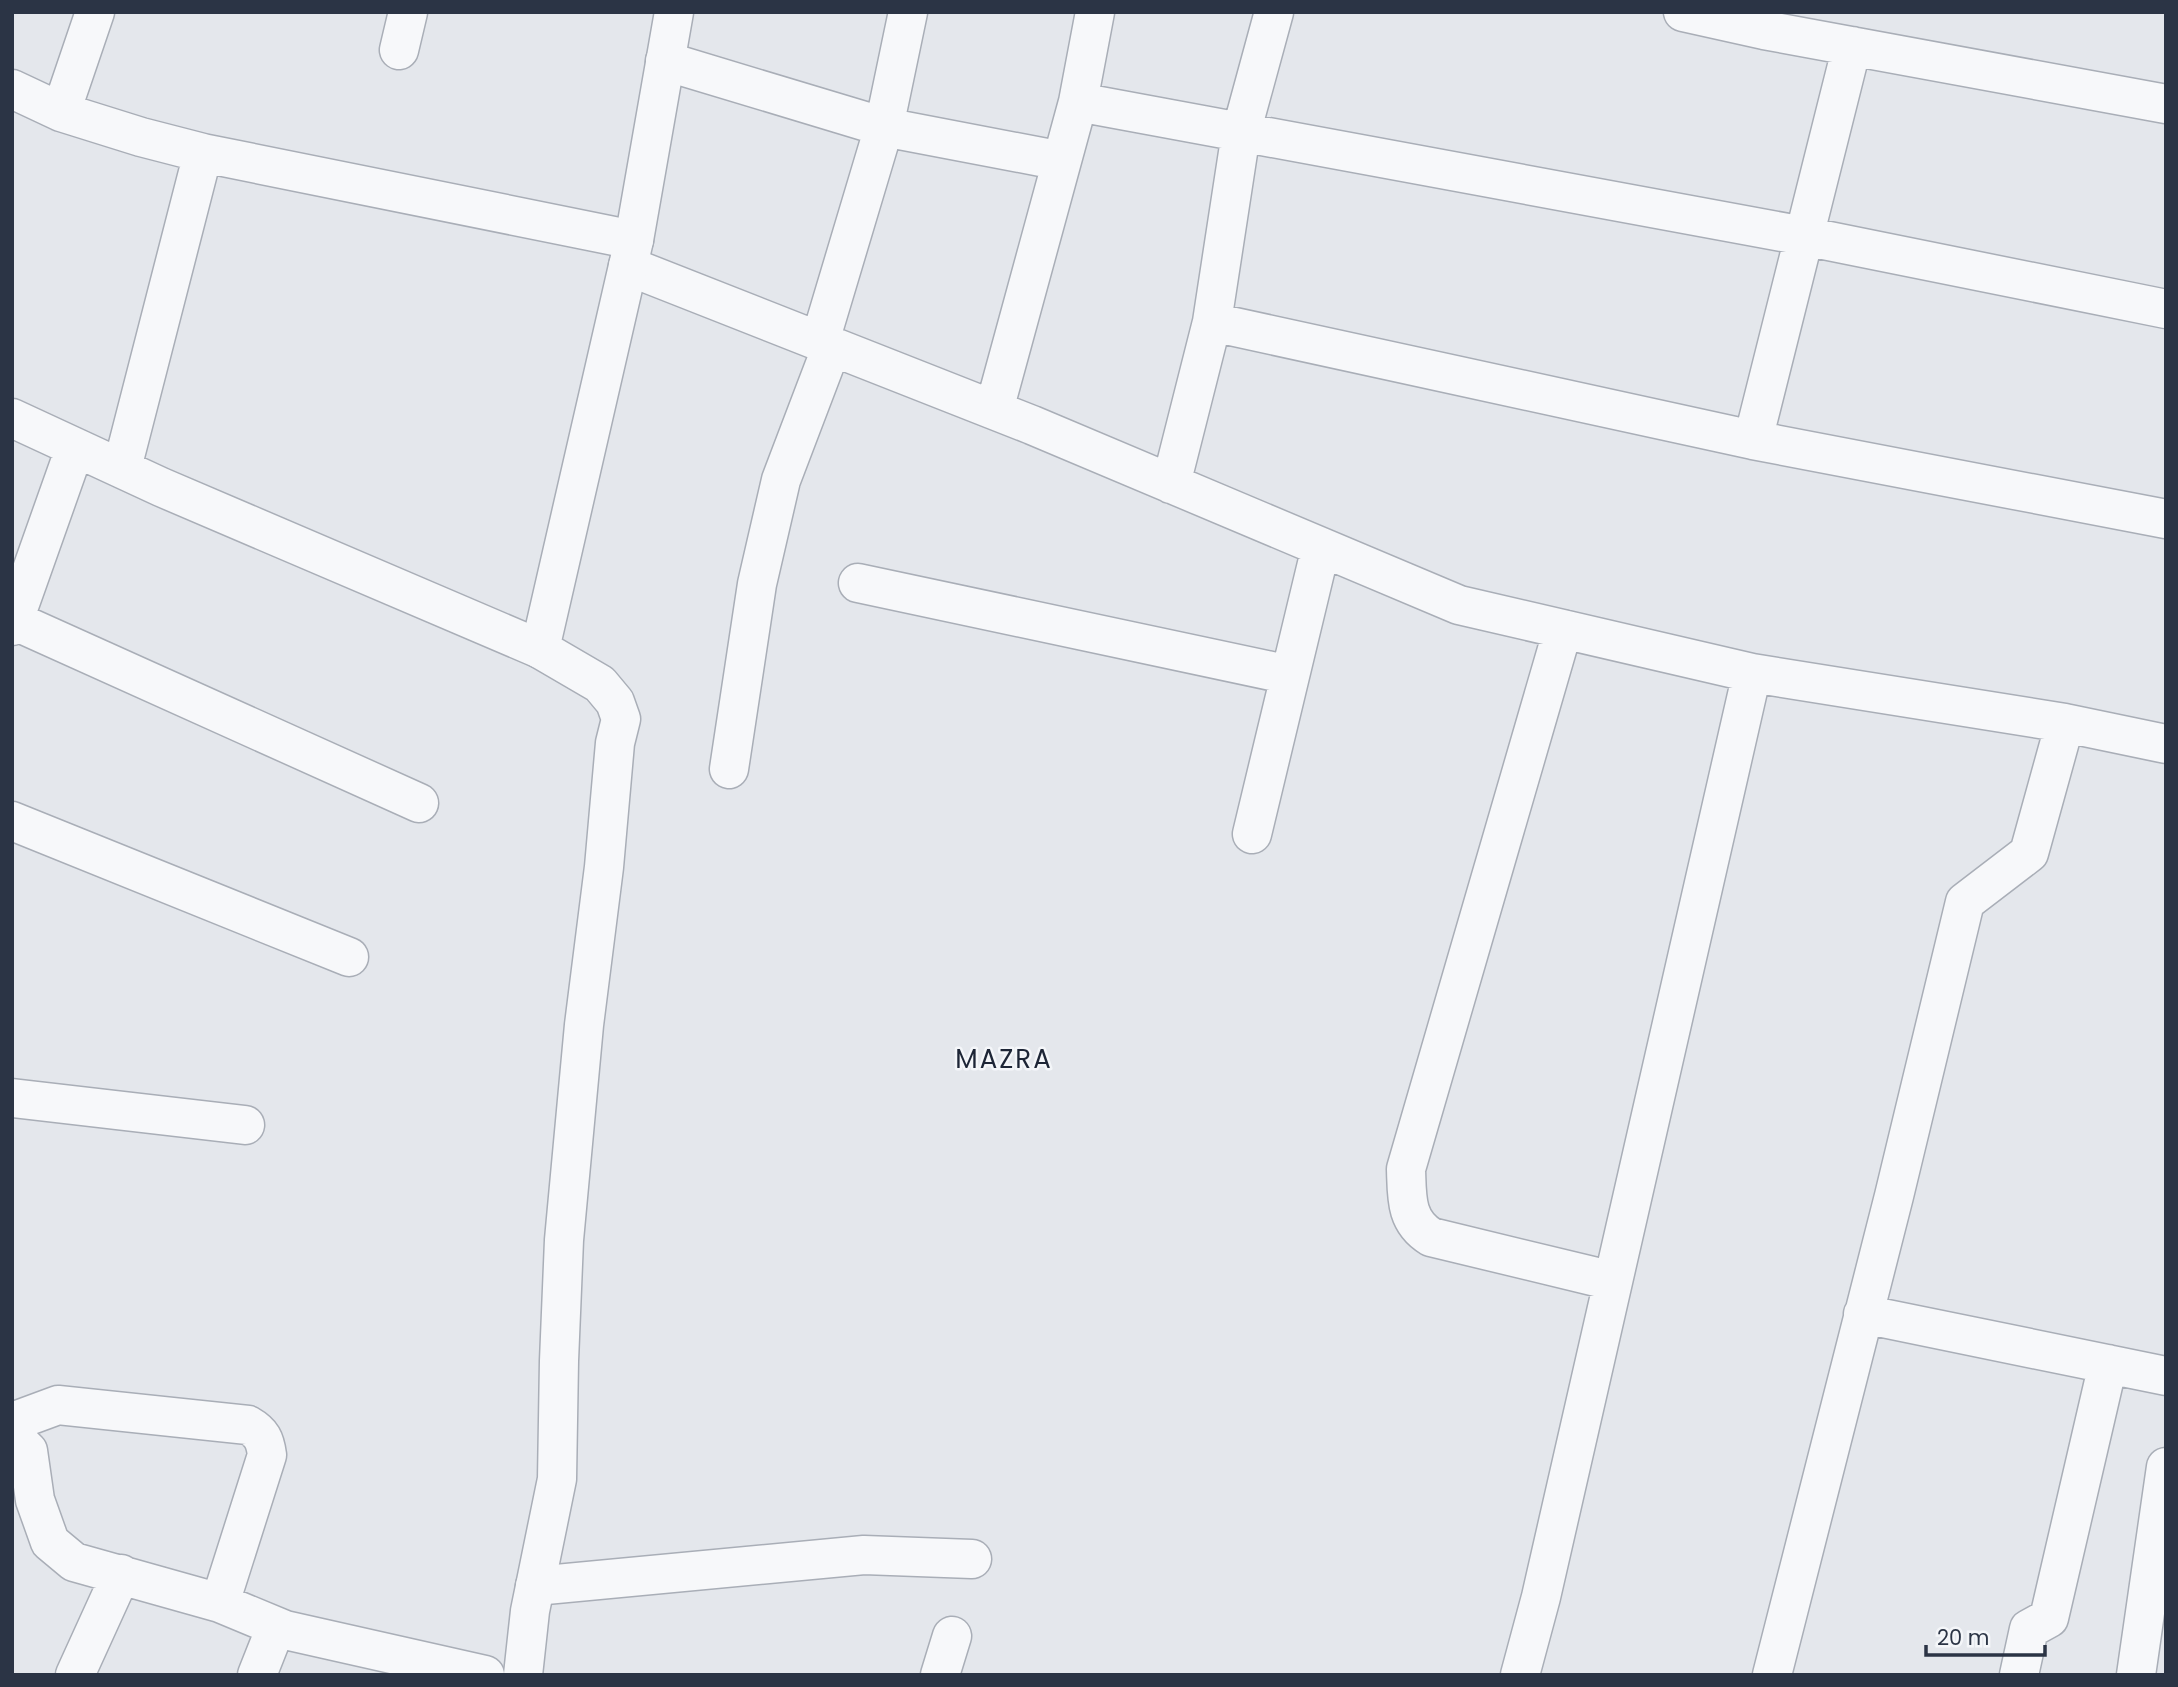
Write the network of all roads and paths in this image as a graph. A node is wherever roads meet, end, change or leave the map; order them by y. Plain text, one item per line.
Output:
1 (94, 12) edge
2 (408, 12) edge
3 (674, 12) edge
4 (908, 12) edge
5 (1095, 12) edge
6 (1274, 12) edge
7 (1683, 12) edge
8 (1852, 46) junction
9 (399, 50) dead end
10 (665, 61) junction
11 (12, 89) edge
12 (1078, 102) junction
13 (2166, 104) edge
14 (61, 112) junction
15 (884, 127) junction
16 (1241, 133) junction
17 (203, 153) junction
18 (1062, 160) junction
19 (1804, 236) junction
20 (631, 253) junction
21 (2166, 309) edge
22 (1212, 322) junction
23 (826, 344) junction
24 (994, 410) junction
25 (12, 418) edge
26 (1753, 440) junction
27 (75, 448) junction
28 (122, 468) junction
29 (1171, 484) junction
30 (2166, 519) edge
31 (1321, 547) junction
32 (858, 583) dead end
33 (13, 623) edge
34 (1563, 629) junction
35 (540, 649) junction
36 (1752, 673) junction
37 (1290, 675) junction
38 (2065, 723) junction
39 (2166, 744) edge
40 (729, 769) dead end
41 (419, 803) dead end
42 (12, 821) edge
43 (1252, 834) dead end
44 (349, 957) dead end
45 (12, 1098) edge
46 (245, 1125) dead end
47 (1613, 1282) junction
48 (1864, 1314) junction
49 (2108, 1364) junction
50 (2166, 1376) edge
51 (12, 1422) edge
52 (12, 1435) edge
53 (2166, 1467) edge
54 (972, 1559) dead end
55 (121, 1574) junction
56 (535, 1586) junction
57 (220, 1603) junction
58 (276, 1627) junction
59 (952, 1636) dead end
60 (75, 1675) edge
61 (257, 1675) edge
62 (485, 1675) edge
63 (523, 1675) edge
64 (940, 1675) edge
65 (1520, 1675) edge
66 (1772, 1675) edge
67 (2018, 1675) edge
68 (2136, 1675) edge

1 - 14 street
2 - 9 street
3 - 10 street
4 - 15 street
5 - 12 street
6 - 16 street
7 - 8 street
8 - 13 street
8 - 19 street
10 - 15 street
10 - 20 street
11 - 14 street
12 - 16 street
12 - 18 street
14 - 17 street
15 - 18 street
15 - 23 street
16 - 19 street
16 - 22 street
17 - 20 street
17 - 28 street
18 - 24 street
19 - 21 street
19 - 26 street
20 - 23 street
20 - 35 street
22 - 26 street
22 - 29 street
23 - 24 street
23 - 40 street
24 - 29 street
25 - 27 street
26 - 30 street
27 - 28 street
27 - 33 street
28 - 35 street
29 - 31 street
31 - 34 street
31 - 37 street
32 - 37 street
33 - 41 street
34 - 36 street
34 - 47 street
35 - 56 street
36 - 38 street
36 - 47 street
37 - 43 street
38 - 39 street
38 - 48 street
42 - 44 street
45 - 46 street
47 - 65 street
48 - 49 street
48 - 66 street
49 - 50 street
49 - 67 street
51 - 57 street
52 - 55 street
53 - 68 street
54 - 56 street
55 - 57 street
55 - 60 street
56 - 63 street
57 - 58 street
58 - 61 street
58 - 62 street
59 - 64 street

